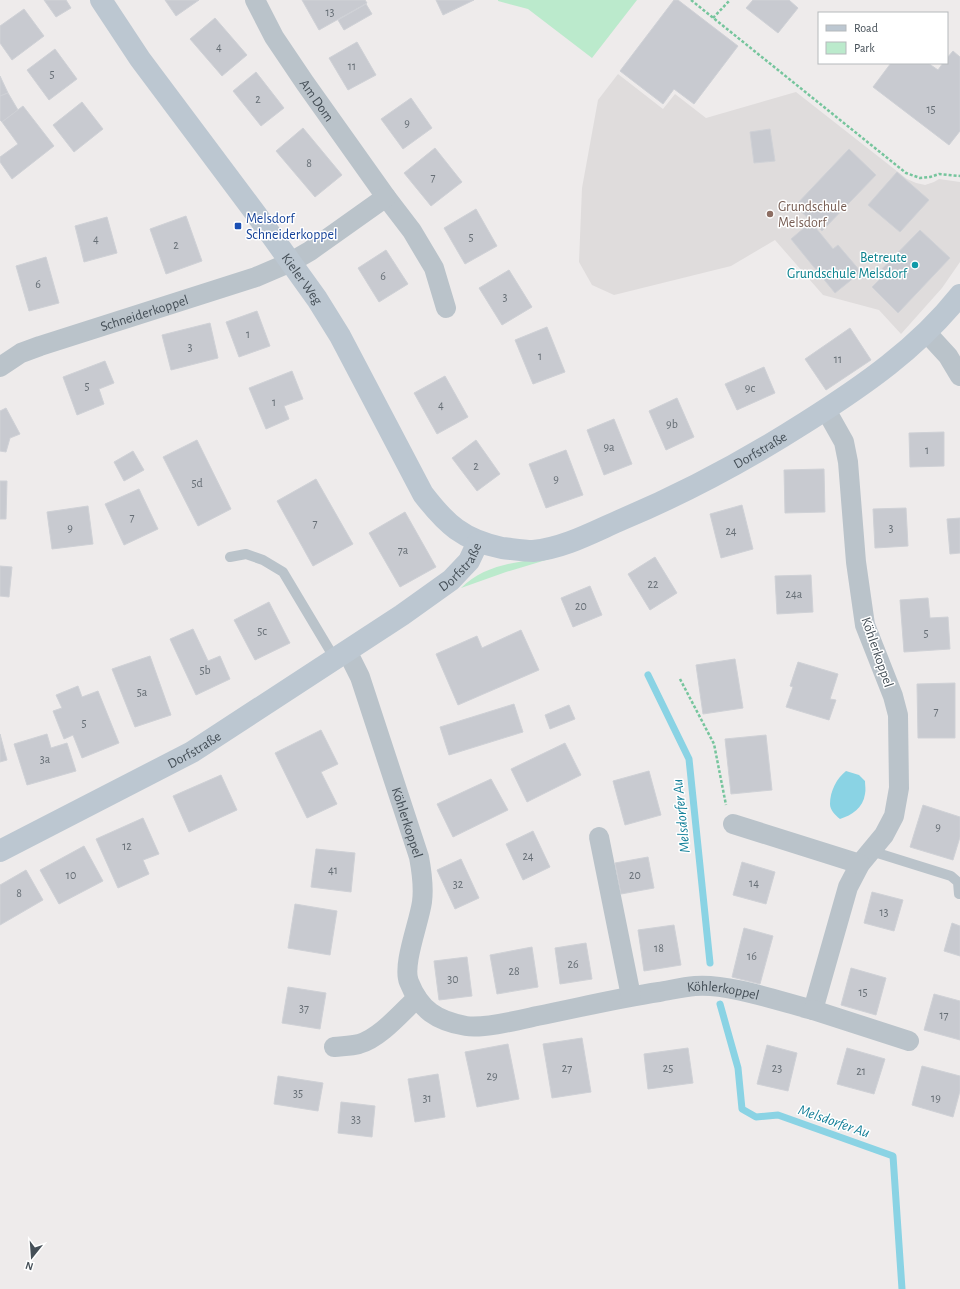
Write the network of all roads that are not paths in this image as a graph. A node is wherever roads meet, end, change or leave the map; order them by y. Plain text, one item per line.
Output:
1 (101, 0) edge
2 (255, 0) edge
3 (386, 197) junction
4 (291, 262) junction
5 (960, 295) edge
6 (446, 308) dead end
7 (926, 332) junction
8 (0, 367) edge
9 (960, 376) edge
10 (826, 410) junction
11 (478, 542) junction
12 (230, 557) dead end
13 (341, 655) junction
14 (733, 824) road end
15 (599, 837) dead end
16 (0, 851) edge
17 (866, 858) junction
18 (959, 894) dead end
19 (632, 996) junction
20 (417, 998) junction
21 (813, 1010) junction
22 (909, 1041) dead end
23 (334, 1046) dead end

1 - 4 street, Kieler Weg
2 - 3 street, Am Dom
3 - 4 street
3 - 6 street, Am Dom
4 - 8 street, Schneiderkoppel
4 - 11 street, Kieler Weg
5 - 7 street, Dorfstraße
7 - 9 street
7 - 10 street, Dorfstraße
10 - 11 street, Dorfstraße
10 - 17 street, Köhlerkoppel
11 - 13 street, Dorfstraße
12 - 13 lane
13 - 16 street, Dorfstraße
13 - 20 street, Köhlerkoppel
14 - 17 street
15 - 19 street
17 - 18 lane
17 - 21 street, Köhlerkoppel
19 - 20 street, Köhlerkoppel
19 - 21 street, Köhlerkoppel
20 - 23 street
21 - 22 street, Köhlerkoppel

